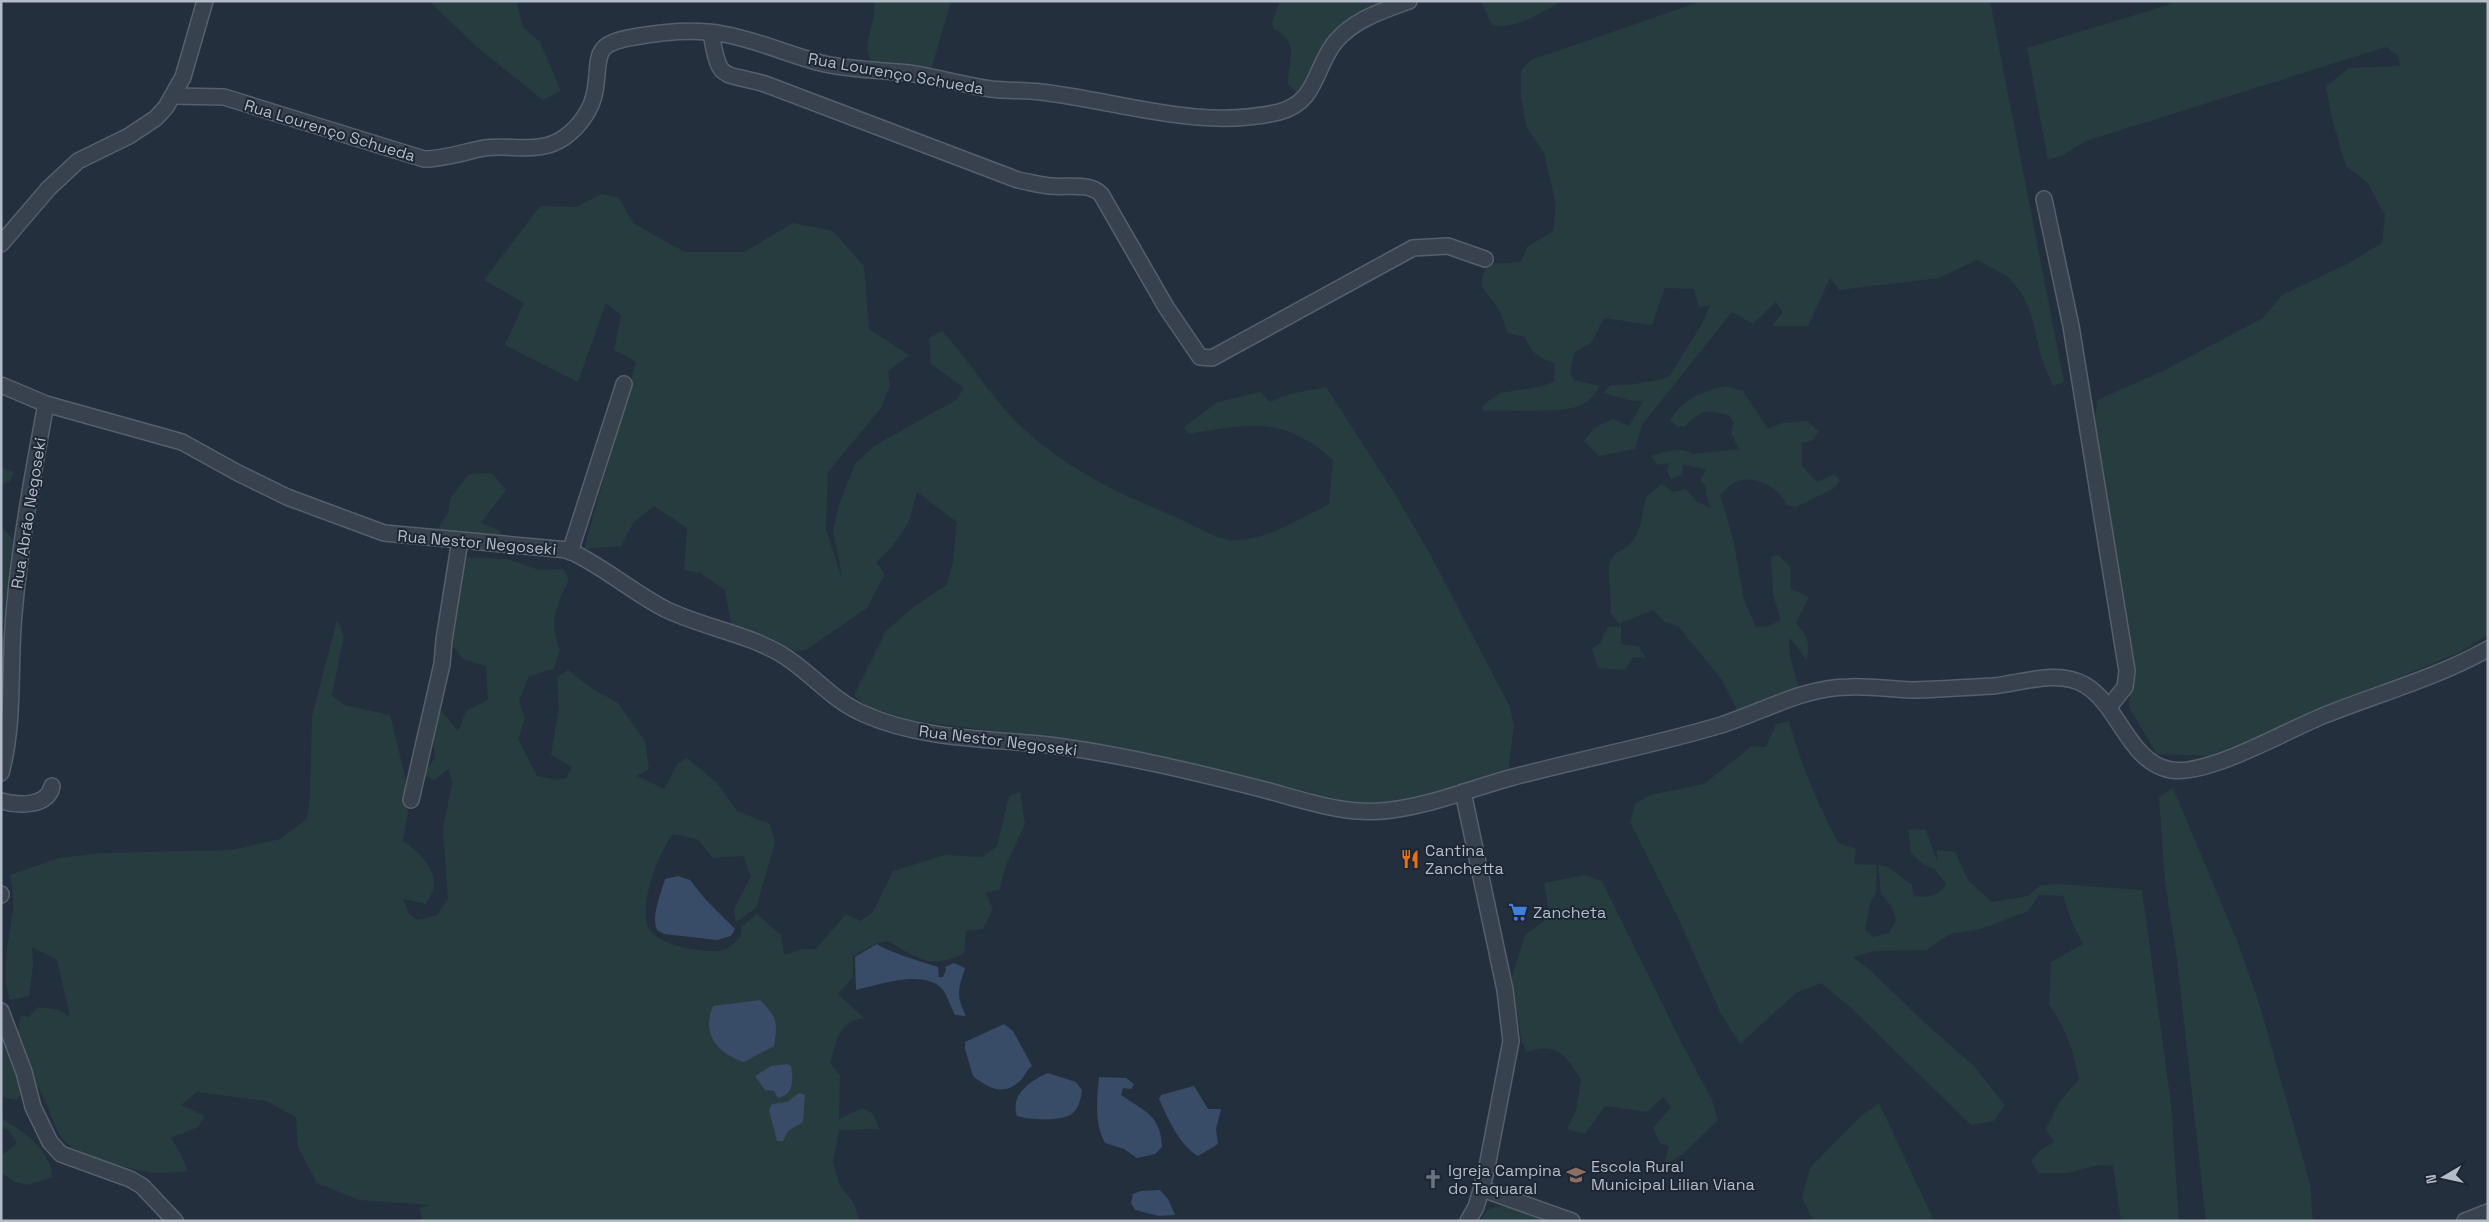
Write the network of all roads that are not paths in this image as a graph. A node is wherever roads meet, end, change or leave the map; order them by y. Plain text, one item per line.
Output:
1 (205, 1) edge
2 (1409, 1) edge
3 (711, 33) junction
4 (174, 96) junction
5 (2044, 198) dead end
6 (1, 244) edge
7 (1485, 259) dead end
8 (624, 384) dead end
9 (1, 385) edge
10 (46, 404) junction
11 (460, 540) junction
12 (570, 552) junction
13 (2488, 650) edge
14 (2109, 707) junction
15 (1, 772) edge
16 (52, 786) dead end
17 (1462, 792) junction
18 (411, 800) dead end
19 (1, 801) edge
20 (1, 1010) edge
21 (1482, 1189) junction
22 (2488, 1212) edge
23 (174, 1221) edge
24 (1468, 1221) edge
25 (1572, 1221) edge
26 (2465, 1221) edge

1 - 4 street
2 - 3 street, Rua Lourenço Schueda
3 - 4 street, Rua Lourenço Schueda
3 - 7 street
4 - 6 street
5 - 14 street
8 - 12 street
9 - 10 street, Rua Nestor Negoseki
10 - 11 street, Rua Nestor Negoseki
10 - 15 street, Rua Abrão Negoseki
11 - 12 street, Rua Nestor Negoseki
11 - 18 street
12 - 17 street, Rua Nestor Negoseki
13 - 14 street, Rua Nestor Negoseki
14 - 17 street, Rua Nestor Negoseki
16 - 19 street
17 - 21 street
20 - 23 street
21 - 24 street
21 - 25 street
22 - 26 street

